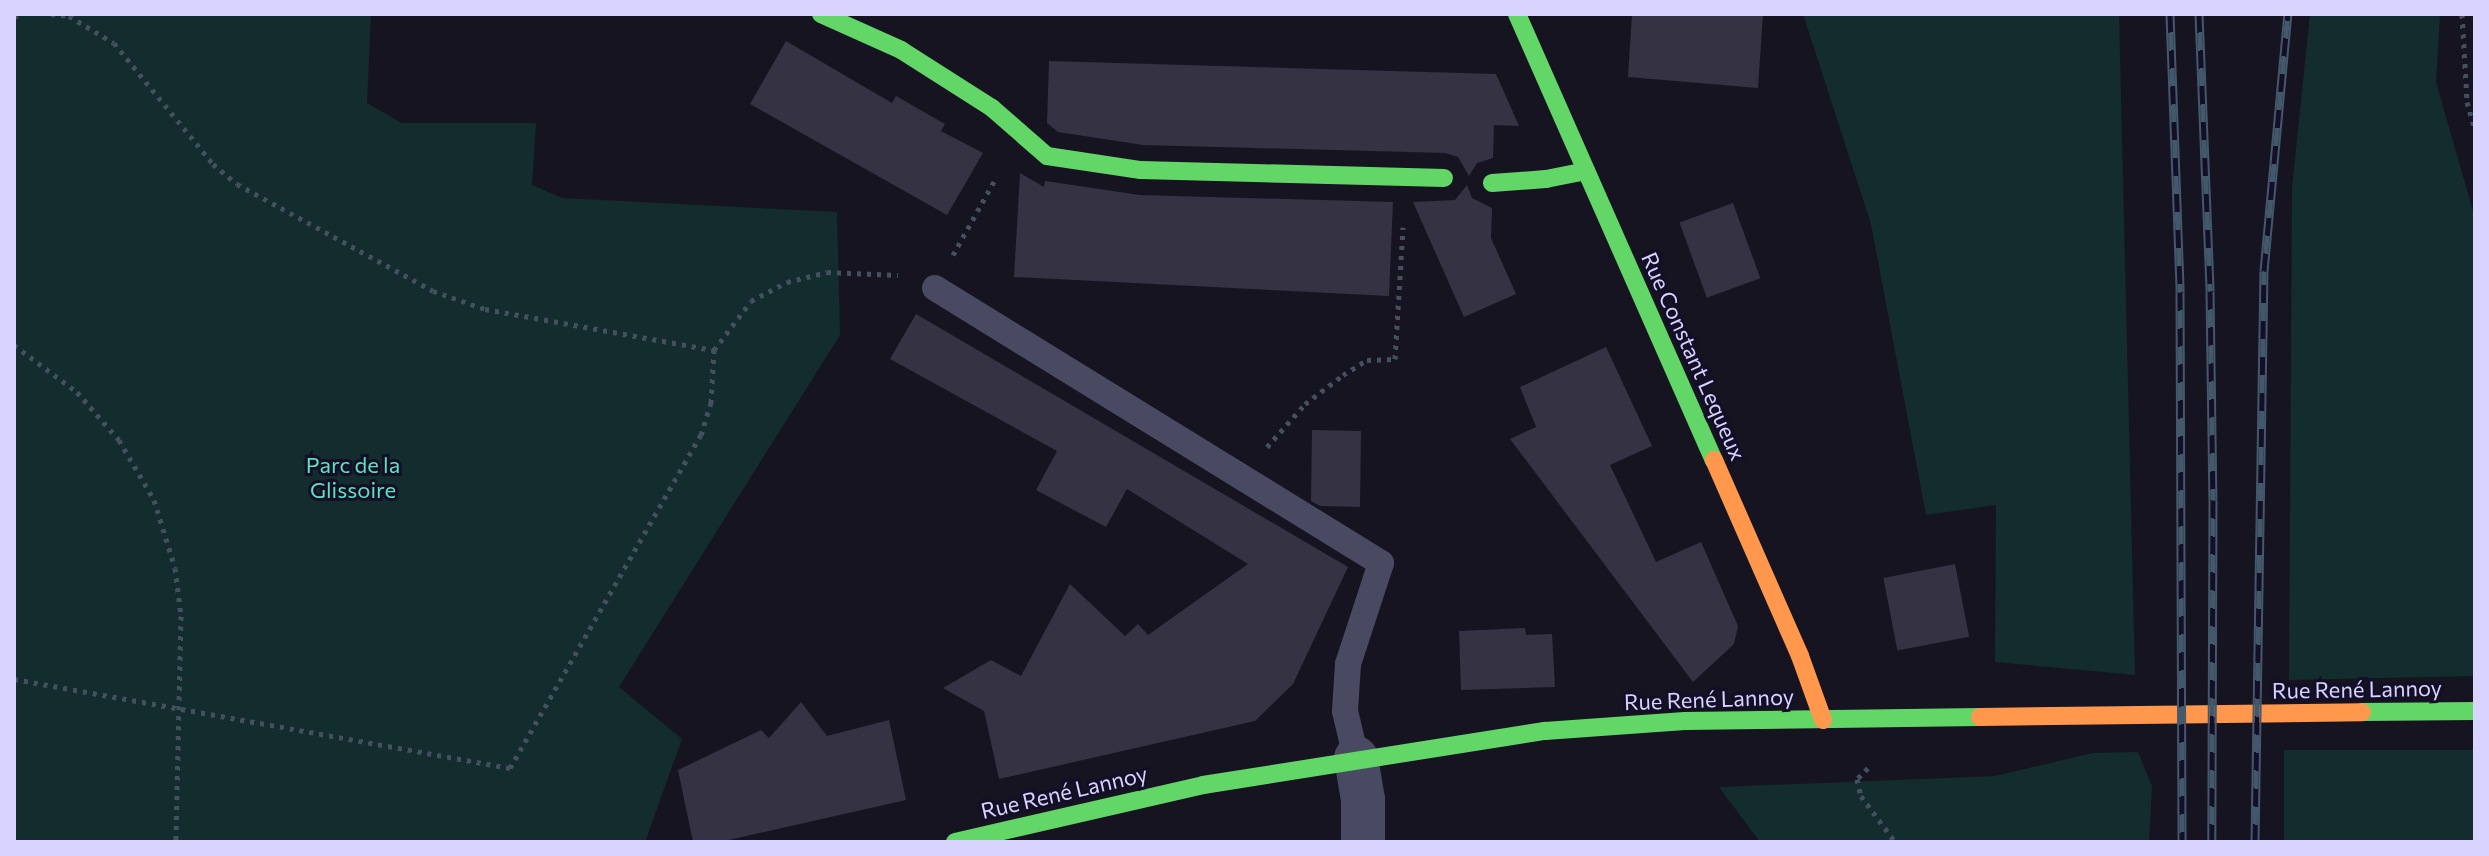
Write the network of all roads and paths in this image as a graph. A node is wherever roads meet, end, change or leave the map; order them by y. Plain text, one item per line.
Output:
1 (24, 14) edge
2 (51, 14) edge
3 (821, 14) edge
4 (1517, 14) edge
5 (2462, 14) edge
6 (14, 17) edge
7 (2475, 130) edge
8 (1021, 133) junction
9 (1586, 171) junction
10 (1405, 178) junction
11 (1444, 178) dead end
12 (1492, 183) dead end
13 (935, 288) junction
14 (14, 345) edge
15 (714, 350) junction
16 (1240, 477) junction
17 (14, 679) edge
18 (178, 708) junction
19 (2475, 711) edge
20 (1894, 718) junction
21 (1823, 720) junction
22 (1356, 758) junction
23 (176, 842) edge
24 (955, 842) edge
25 (1363, 842) edge
26 (1895, 842) edge

1 - 6 path
2 - 15 path
3 - 8 street
4 - 9 street, Rue Constant Lequeux
5 - 7 path
8 - 10 street
8 - 13 path
9 - 12 street
9 - 21 street, Rue Constant Lequeux
10 - 11 street
10 - 16 path
13 - 15 path
13 - 16 lane
14 - 18 path
15 - 18 path
16 - 22 lane
17 - 18 path
18 - 23 path
19 - 20 street, Rue René Lannoy
20 - 21 street, Rue René Lannoy
20 - 26 path
21 - 22 street, Rue René Lannoy
22 - 24 street, Rue René Lannoy
22 - 25 street

